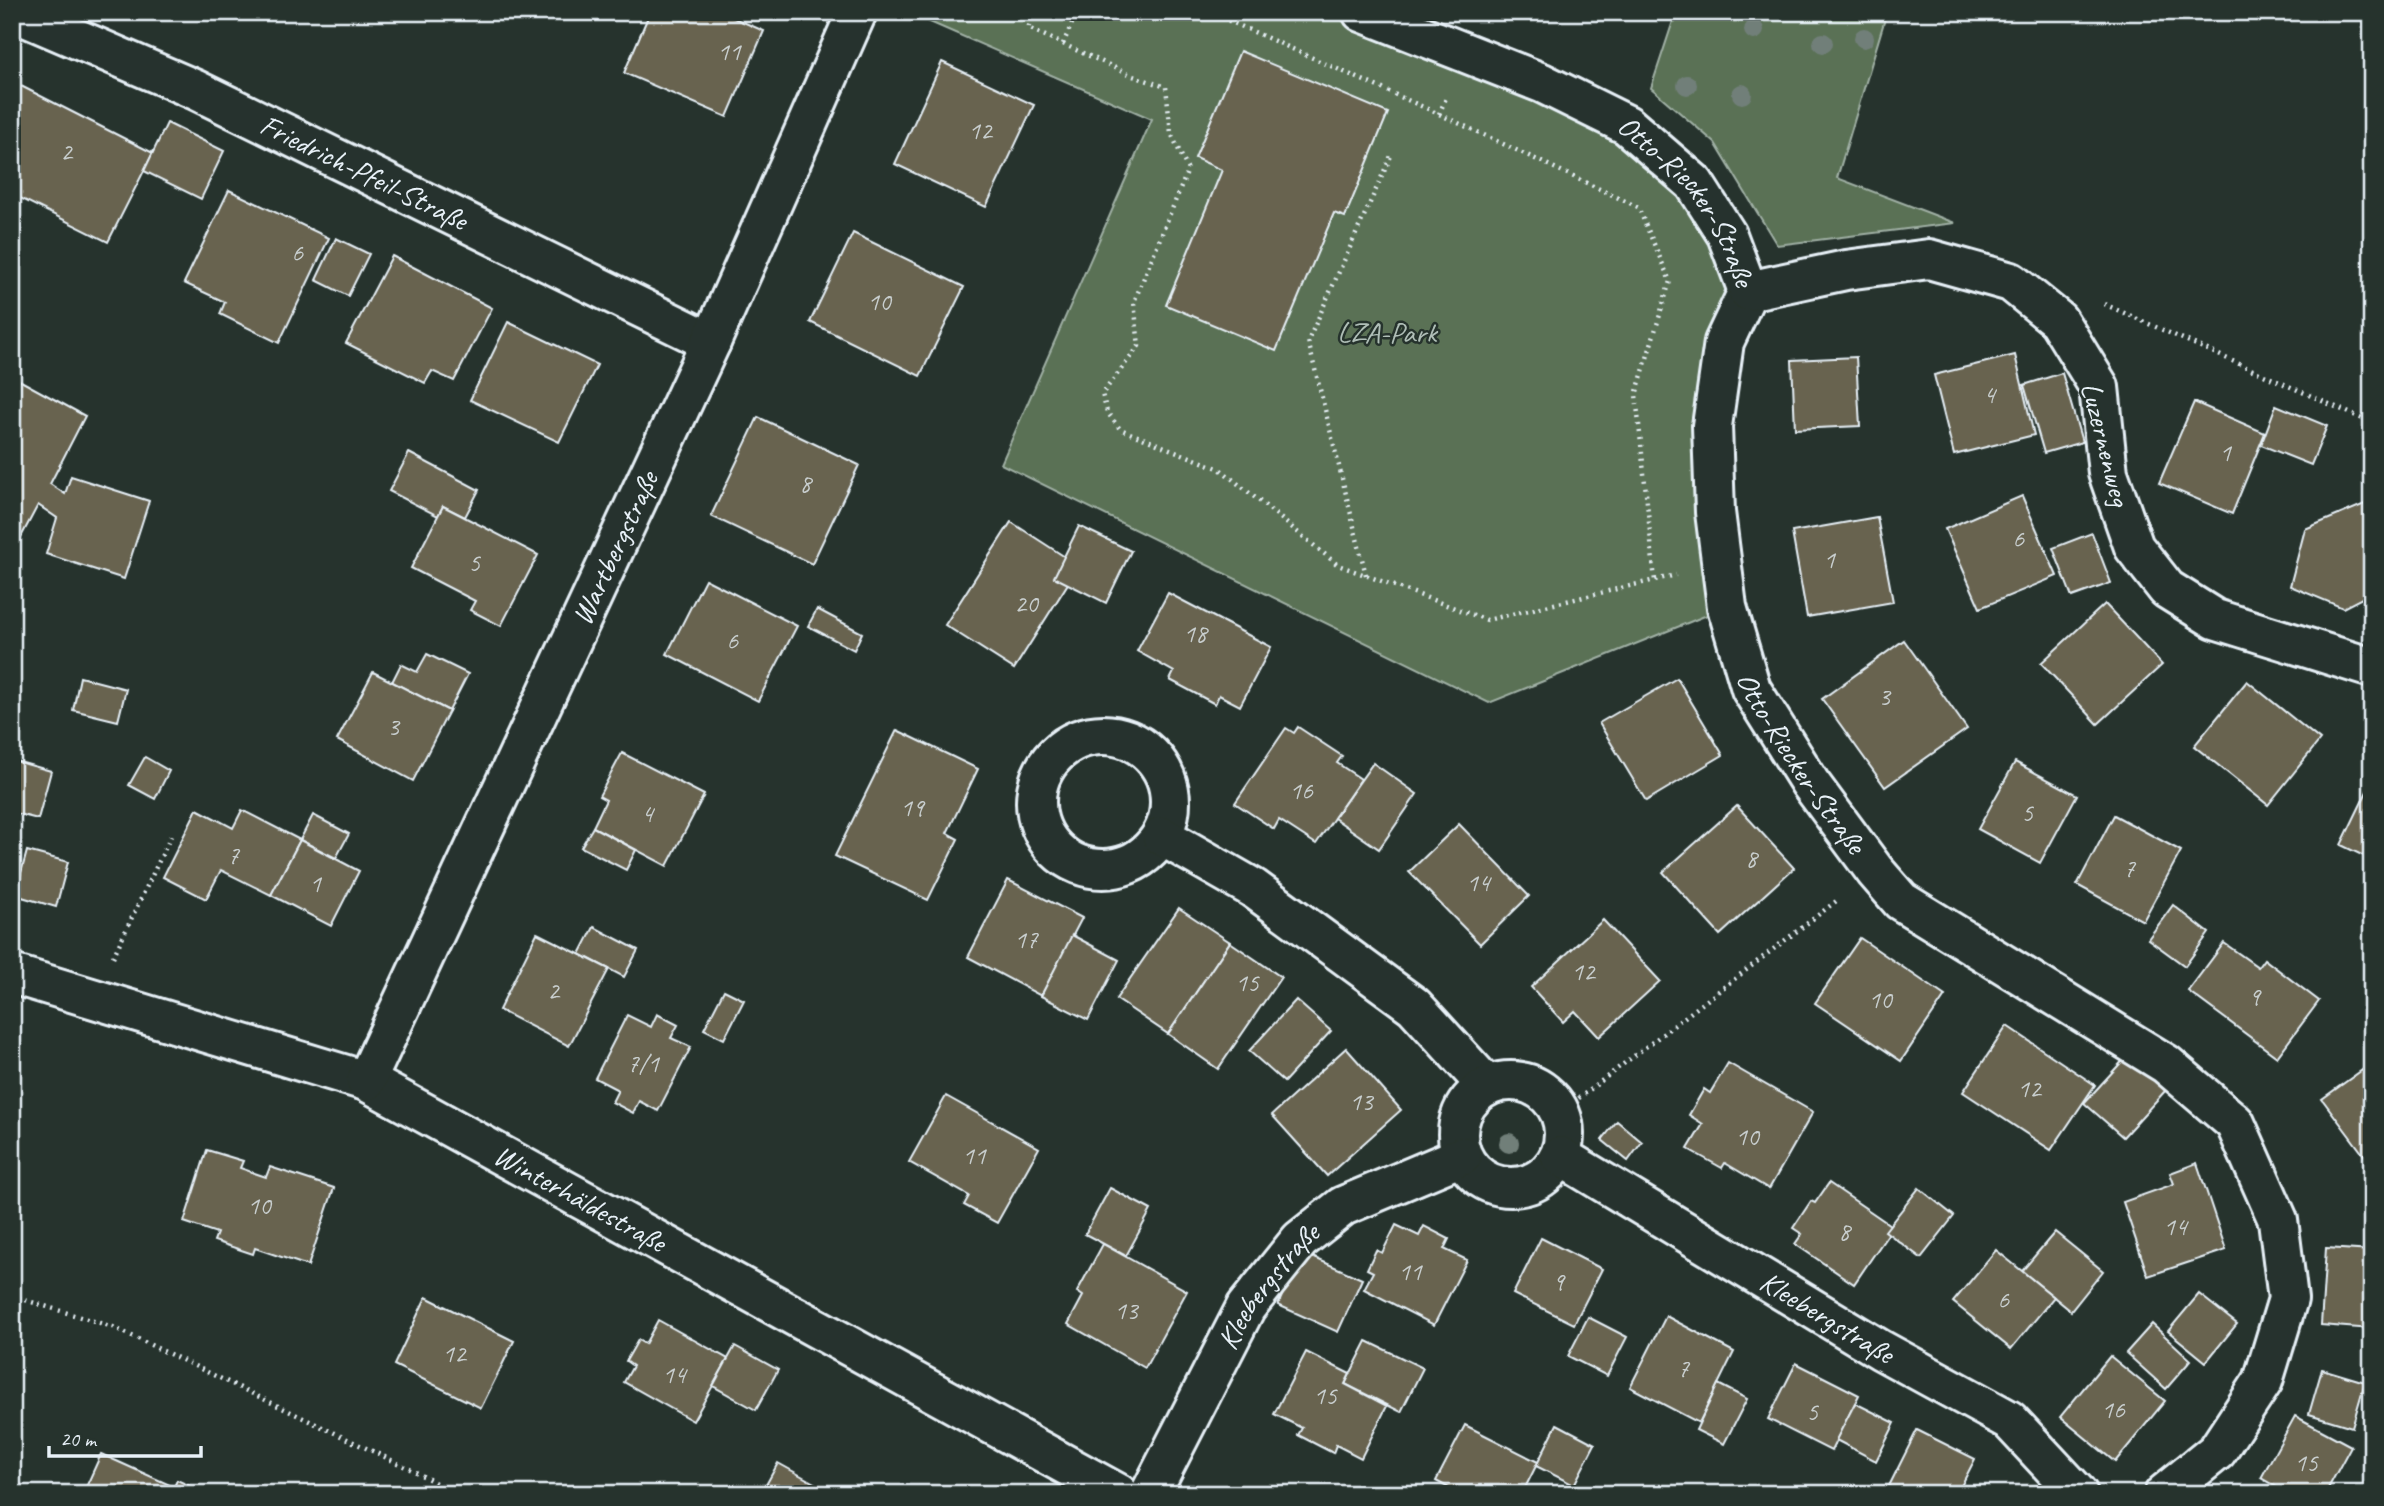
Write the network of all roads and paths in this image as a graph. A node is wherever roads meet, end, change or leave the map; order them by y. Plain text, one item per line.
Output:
1 (14, 12) edge
2 (856, 12) edge
3 (1035, 12) edge
4 (1077, 12) edge
5 (1209, 12) edge
6 (1362, 12) edge
7 (1063, 44) junction
8 (1391, 156) dead end
9 (1748, 290) junction
10 (2103, 304) dead end
11 (711, 342) junction
12 (2372, 423) edge
13 (1721, 565) junction
14 (1366, 576) junction
15 (1655, 580) junction
16 (2372, 668) edge
17 (170, 836) dead end
18 (1162, 836) dead end
19 (1875, 871) junction
20 (12, 974) edge
21 (93, 999) junction
22 (366, 1081) junction
23 (1487, 1086) junction
24 (1560, 1113) junction
25 (1462, 1156) junction
26 (1560, 1156) junction
27 (12, 1296) edge
28 (456, 1494) edge
29 (1119, 1494) edge
30 (1150, 1494) edge
31 (2078, 1494) edge
32 (2164, 1494) edge

1 - 11 street, Friedrich-Pfeil-Straße
2 - 11 street, Wartbergstraße
3 - 7 path
4 - 7 path
5 - 15 path
6 - 9 street, Otto-Riecker-Straße
7 - 14 path
8 - 14 path
9 - 13 street, Otto-Riecker-Straße
9 - 16 street, Luzernenweg
10 - 12 path
11 - 22 street, Wartbergstraße
13 - 15 path
13 - 19 street, Otto-Riecker-Straße
14 - 15 path
17 - 21 path
18 - 23 street
19 - 24 path
19 - 32 street, Otto-Riecker-Straße
20 - 21 street, Winterhäldestraße
21 - 22 street, Winterhäldestraße
22 - 29 street, Winterhäldestraße
23 - 24 street
23 - 25 street
24 - 26 street
25 - 26 street
25 - 30 street, Kleebergstraße
26 - 31 street, Kleebergstraße
27 - 28 path

